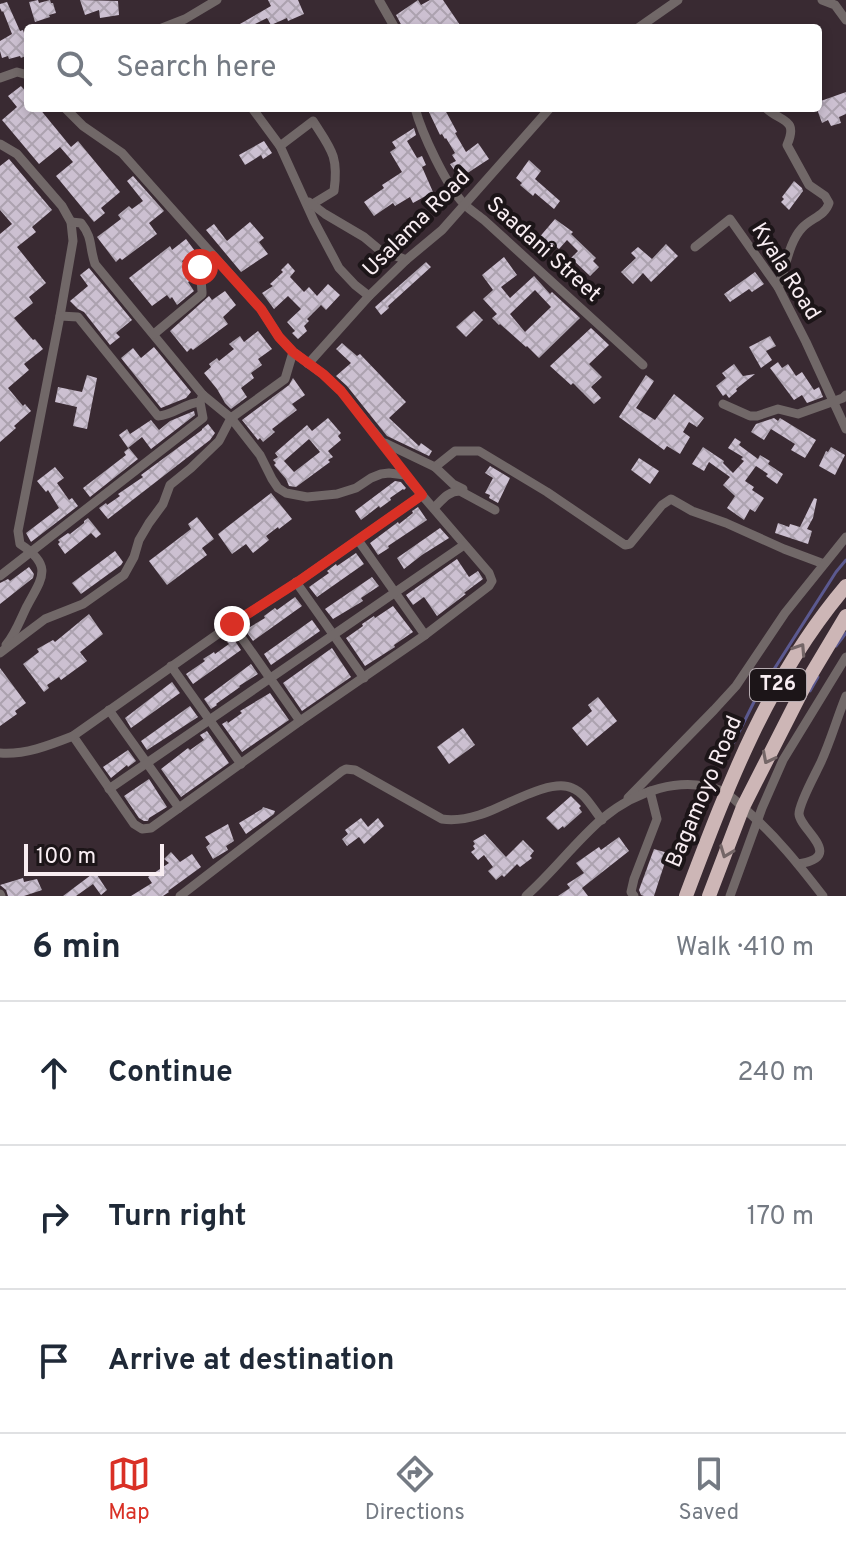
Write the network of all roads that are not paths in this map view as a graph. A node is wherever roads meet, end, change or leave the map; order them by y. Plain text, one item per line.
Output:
1 (217, 0) edge
2 (379, 0) edge
3 (678, 0) edge
4 (822, 0) edge
5 (185, 19) junction
6 (846, 20) edge
7 (172, 24) edge
8 (188, 24) edge
9 (393, 24) edge
10 (644, 24) edge
11 (24, 74) edge
12 (0, 78) edge
13 (69, 112) edge
14 (255, 112) edge
15 (417, 112) edge
16 (546, 112) edge
17 (770, 112) edge
18 (0, 144) edge
19 (280, 146) junction
20 (302, 194) junction
21 (311, 205) junction
22 (465, 205) junction
23 (71, 222) junction
24 (695, 247) dead end
25 (213, 256) junction
26 (406, 260) junction
27 (778, 287) junction
28 (369, 296) junction
29 (60, 316) junction
30 (154, 334) junction
31 (293, 352) junction
32 (308, 364) junction
33 (643, 365) dead end
34 (846, 395) edge
35 (202, 399) junction
36 (834, 401) junction
37 (723, 404) dead end
38 (231, 418) junction
39 (846, 429) edge
40 (382, 442) junction
41 (435, 467) junction
42 (405, 475) junction
43 (469, 494) junction
44 (422, 495) junction
45 (434, 508) junction
46 (495, 510) dead end
47 (846, 537) edge
48 (358, 540) junction
49 (464, 545) junction
50 (32, 551) junction
51 (824, 564) junction
52 (0, 576) edge
53 (296, 582) junction
54 (846, 586) edge
55 (395, 593) junction
56 (846, 616) edge
57 (232, 624) junction
58 (332, 634) junction
59 (425, 635) junction
60 (3, 646) edge
61 (846, 657) edge
62 (171, 666) junction
63 (269, 677) junction
64 (364, 678) junction
65 (846, 696) edge
66 (109, 710) junction
67 (208, 719) junction
68 (300, 721) junction
69 (73, 736) junction
70 (0, 753) edge
71 (146, 763) junction
72 (241, 764) junction
73 (109, 789) junction
74 (650, 791) junction
75 (725, 792) junction
76 (620, 806) junction
77 (743, 807) junction
78 (179, 808) junction
79 (602, 820) junction
80 (758, 821) junction
81 (798, 864) junction
82 (180, 896) edge
83 (526, 896) edge
84 (634, 896) edge
85 (686, 896) edge
86 (709, 896) edge
87 (730, 896) edge
88 (823, 896) edge

1 - 5 street
2 - 9 street
3 - 10 street
4 - 6 street
5 - 7 street
5 - 8 street
11 - 12 street
13 - 25 street
14 - 19 street
15 - 22 street, Saadani Street
16 - 22 street, Usalama Road
17 - 27 street
18 - 23 street
19 - 20 street
19 - 21 street
20 - 21 street
20 - 28 street
21 - 26 street
22 - 26 street, Usalama Road
22 - 33 street, Saadani Street
23 - 29 street
23 - 30 street
24 - 27 street, Kyala Road
25 - 30 street
25 - 31 street
26 - 28 street, Usalama Road
27 - 36 street, Kyala Road
28 - 32 street, Usalama Road
29 - 35 street
29 - 50 street
30 - 35 street
31 - 32 street
31 - 38 street
32 - 40 street
34 - 36 street
35 - 38 street
35 - 50 street
36 - 37 street
36 - 39 street, Kyala Road
38 - 42 street
38 - 60 street
40 - 41 street
40 - 42 street
41 - 43 street
41 - 51 street
42 - 44 street
43 - 45 street
43 - 46 street
44 - 45 street
44 - 48 street
45 - 49 street
47 - 51 street
48 - 53 street
48 - 55 street
49 - 55 street
49 - 59 street
50 - 52 street
50 - 60 street
51 - 76 street
53 - 57 street
53 - 58 street
75 -> 54 highway, Bagamoyo Road / T26
55 - 58 street
55 - 59 street
56 -> 77 highway, Bagamoyo Road / T26
57 - 62 street
57 - 63 street
58 - 63 street
58 - 64 street
59 - 64 street
61 - 80 street
62 - 66 street
62 - 67 street
63 - 67 street
63 - 68 street
64 - 68 street
65 - 81 street
66 - 69 street
66 - 71 street
67 - 71 street
67 - 72 street
68 - 72 street
69 - 70 street
69 - 73 street
71 - 73 street
71 - 78 street
72 - 78 street
73 - 78 street
74 - 75 street
74 - 76 street
74 - 84 street
75 - 77 street
75 - 85 highway, Bagamoyo Road / T26
76 - 79 street
77 - 80 street
77 -> 86 highway, Bagamoyo Road / T26
79 - 82 street
79 - 83 street
80 - 81 street
80 - 87 street
81 - 88 street

